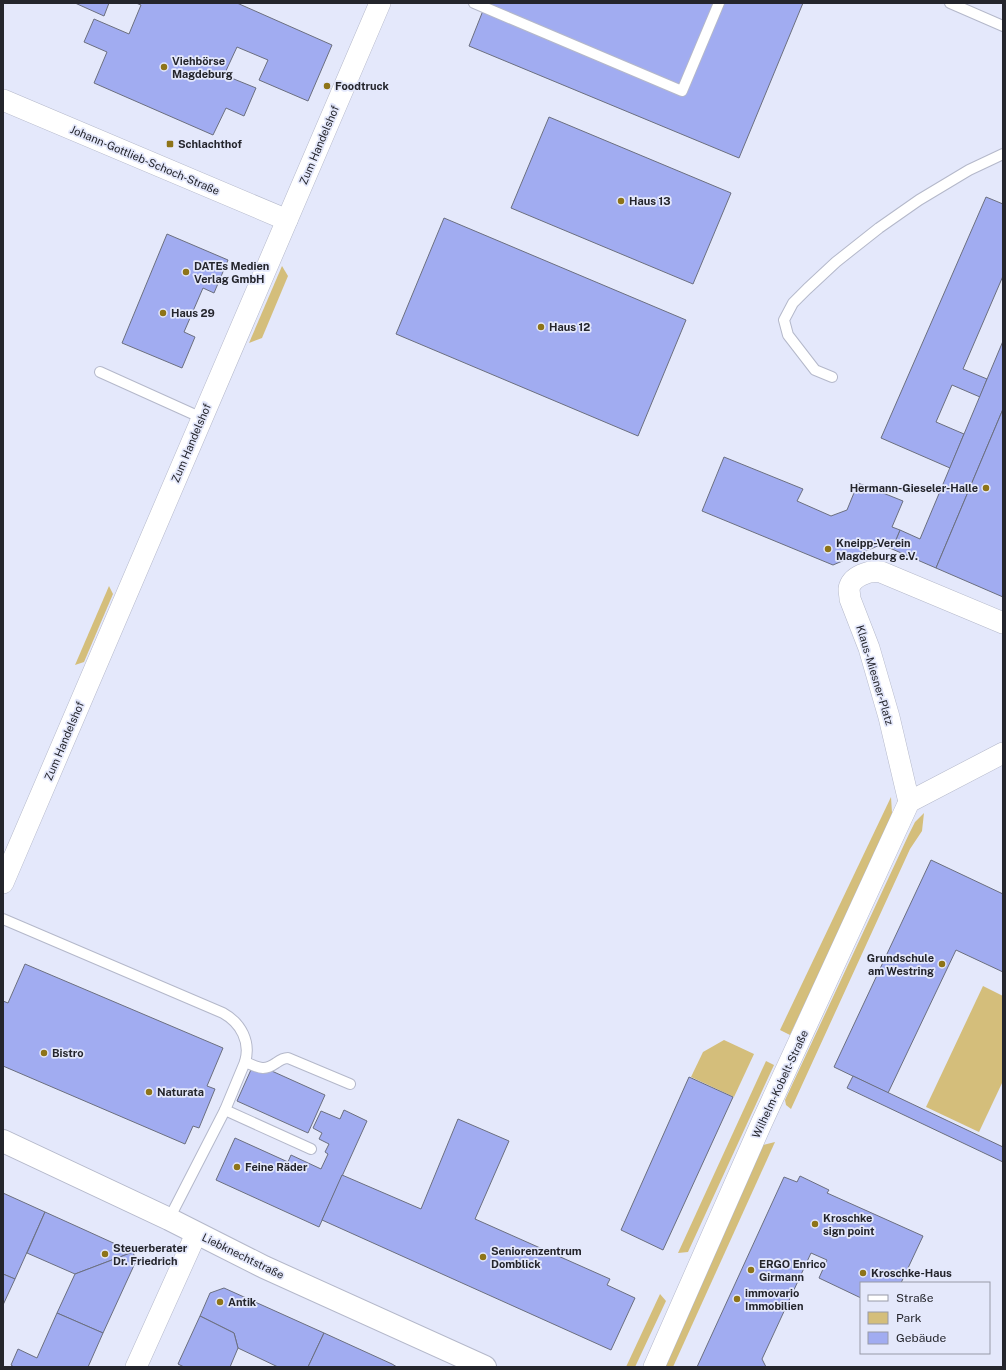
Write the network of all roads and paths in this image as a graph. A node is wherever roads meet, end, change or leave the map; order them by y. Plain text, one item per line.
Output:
1 (380, 3) edge
2 (474, 3) edge
3 (719, 3) edge
4 (950, 3) edge
5 (1003, 26) edge
6 (3, 100) edge
7 (1003, 154) edge
8 (287, 220) junction
9 (100, 372) dead end
10 (832, 377) dead end
11 (202, 418) junction
12 (1003, 623) edge
13 (1003, 753) edge
14 (909, 802) junction
15 (3, 883) edge
16 (3, 919) edge
17 (245, 1062) junction
18 (350, 1084) dead end
19 (225, 1110) junction
20 (3, 1141) edge
21 (312, 1149) dead end
22 (169, 1219) junction
23 (196, 1234) junction
24 (136, 1367) edge
25 (485, 1367) edge
26 (654, 1367) edge

1 - 8 street, Zum Handelshof
2 - 3 lane
4 - 5 lane
6 - 8 street, Johann-Gottlieb-Schoch-Straße
7 - 10 lane
8 - 11 street, Zum Handelshof
9 - 11 lane
11 - 15 street, Zum Handelshof
12 - 14 street, Klaus-Miesner-Platz
13 - 14 street
14 - 26 street, Wilhelm-Kobelt-Straße
16 - 17 lane
17 - 18 lane
17 - 19 lane
19 - 21 lane
19 - 22 lane
20 - 22 main road, Liebknechtstraße
22 - 23 main road, Liebknechtstraße
23 - 24 street
23 - 25 main road, Liebknechtstraße

